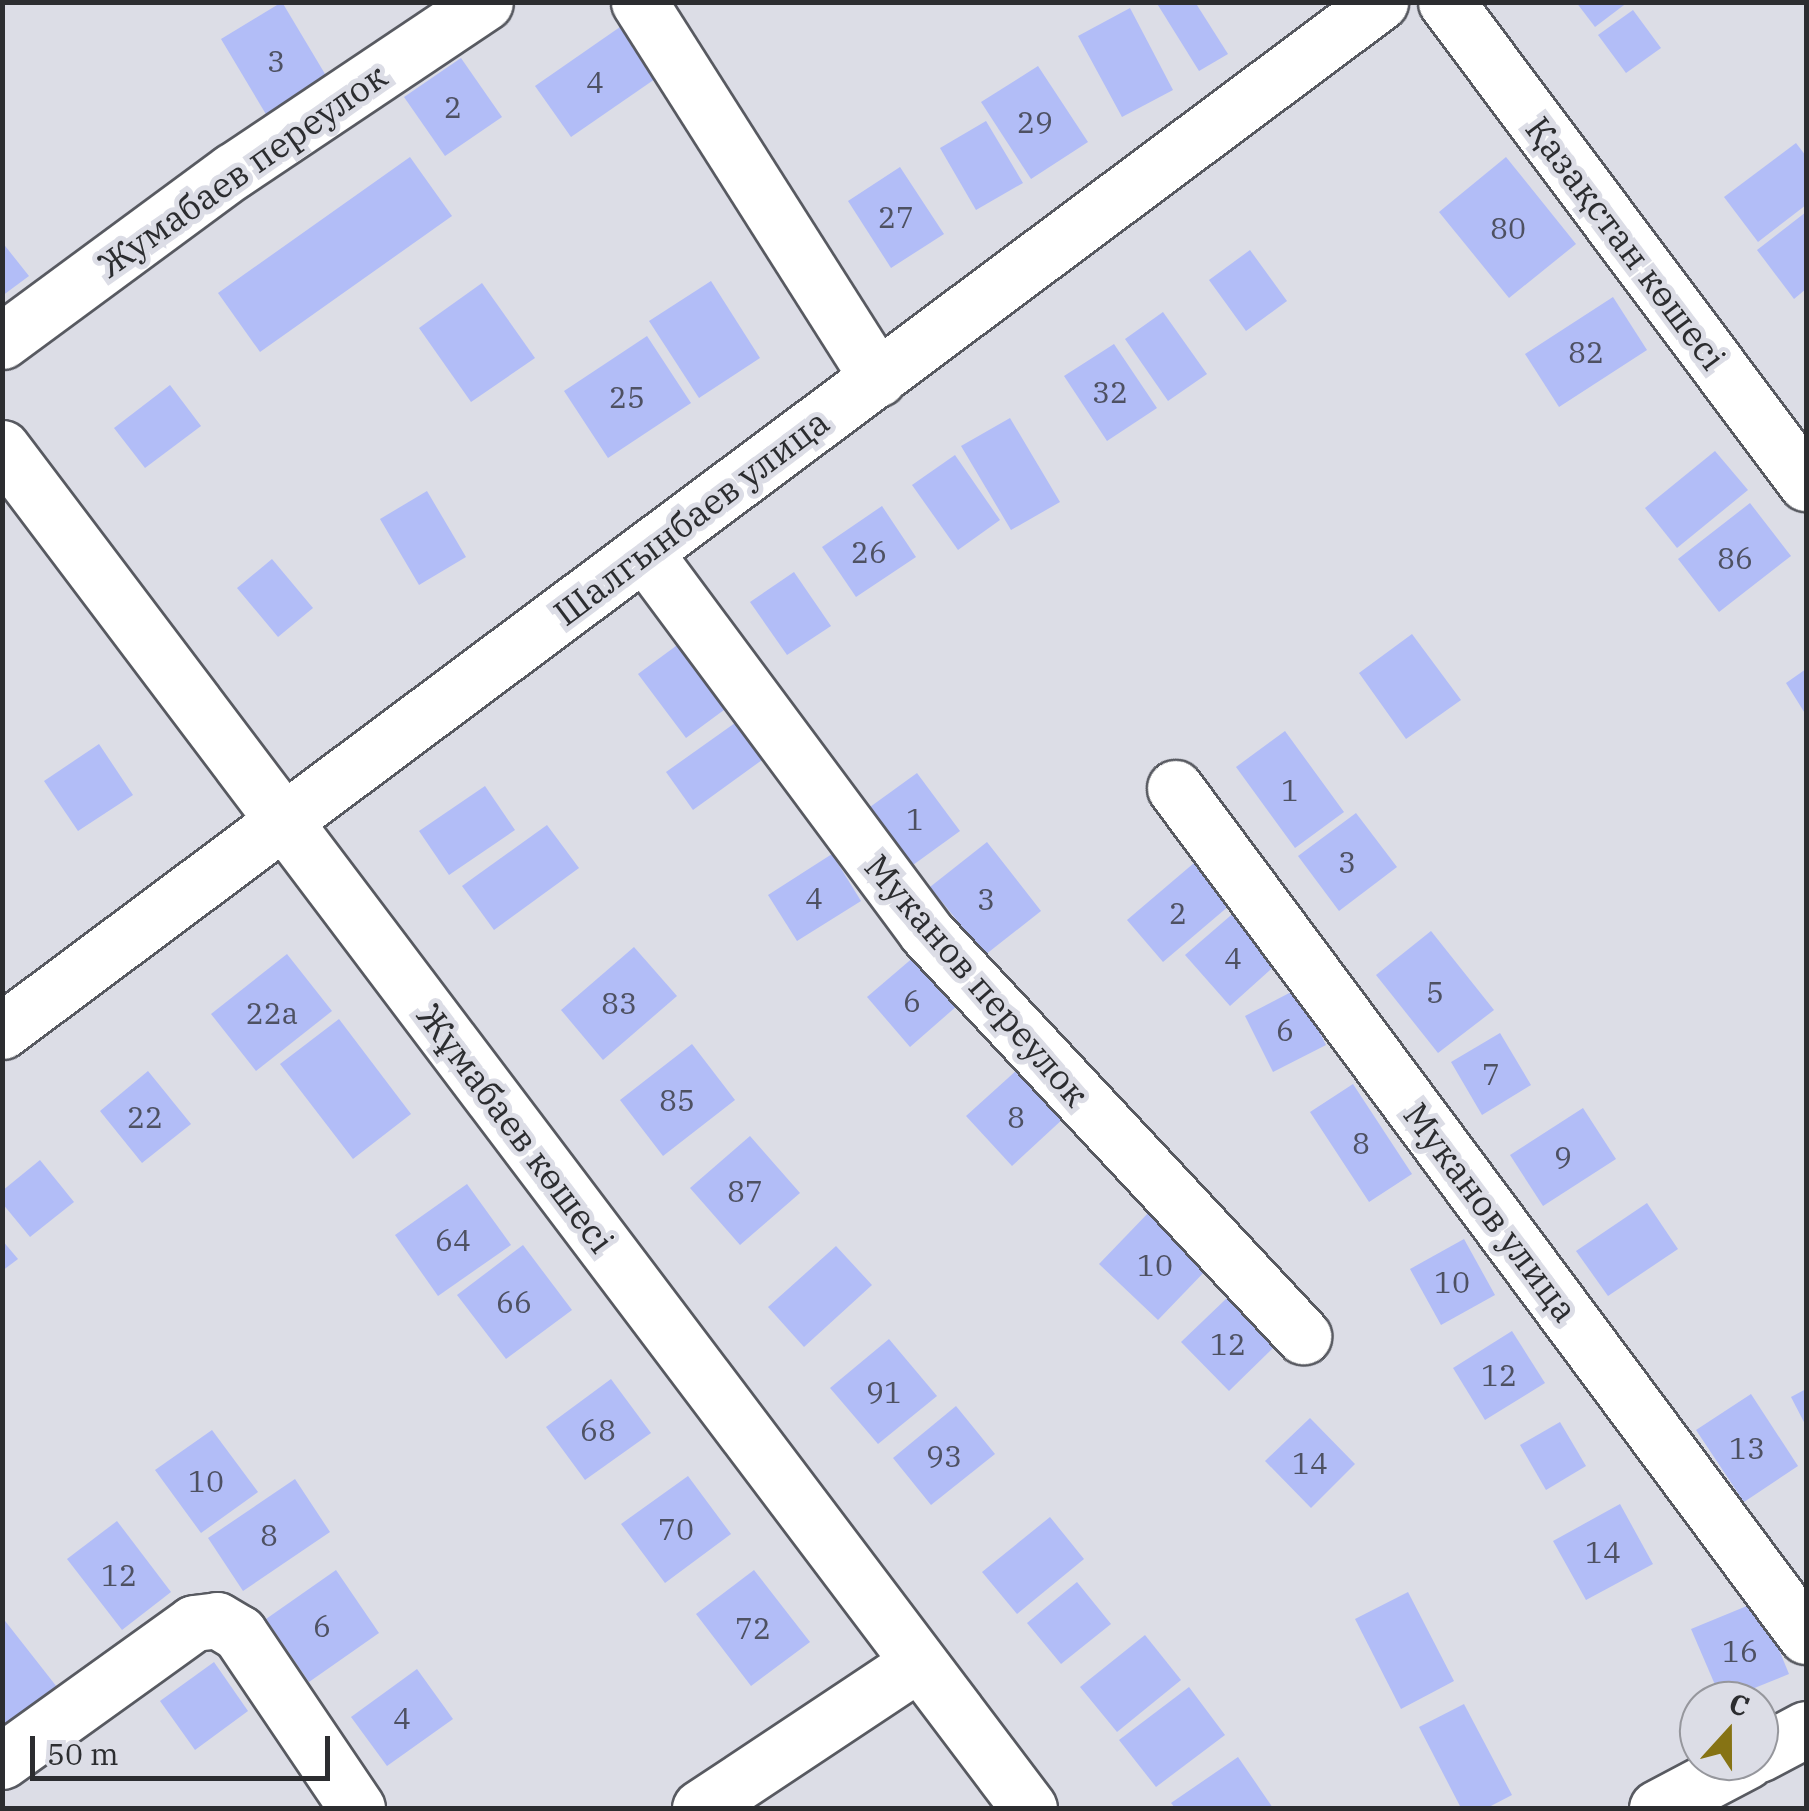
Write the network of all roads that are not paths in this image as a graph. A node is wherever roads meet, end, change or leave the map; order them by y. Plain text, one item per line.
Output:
1 (485, 2) edge
2 (639, 2) edge
3 (1380, 2) edge
4 (1446, 2) edge
5 (2, 341) edge
6 (878, 378) junction
7 (2, 448) edge
8 (1806, 483) edge
9 (644, 552) junction
10 (1175, 788) dead end
11 (285, 821) junction
12 (2, 1031) edge
13 (1303, 1336) dead end
14 (1806, 1636) edge
15 (918, 1663) junction
16 (1806, 1729) edge
17 (1779, 1743) edge
18 (2, 1761) edge
19 (1708, 1781) edge
20 (357, 1808) edge
21 (700, 1808) edge
22 (1029, 1808) edge
23 (1657, 1808) edge

1 - 5 street, Жумабаев переулок
2 - 6 street
3 - 6 street, Шалгынбаев улица
4 - 8 street, Қазақстан көшесі
6 - 9 street, Шалгынбаев улица
7 - 11 street, Жұмабаев көшесі
9 - 11 street, Шалгынбаев улица
9 - 13 street, Муканов переулок
10 - 14 street, Муканов улица
11 - 12 street, Шалгынбаев улица
11 - 15 street, Жұмабаев көшесі
15 - 21 street
15 - 22 street, Жұмабаев көшесі
16 - 17 street
18 - 20 street
19 - 23 street

